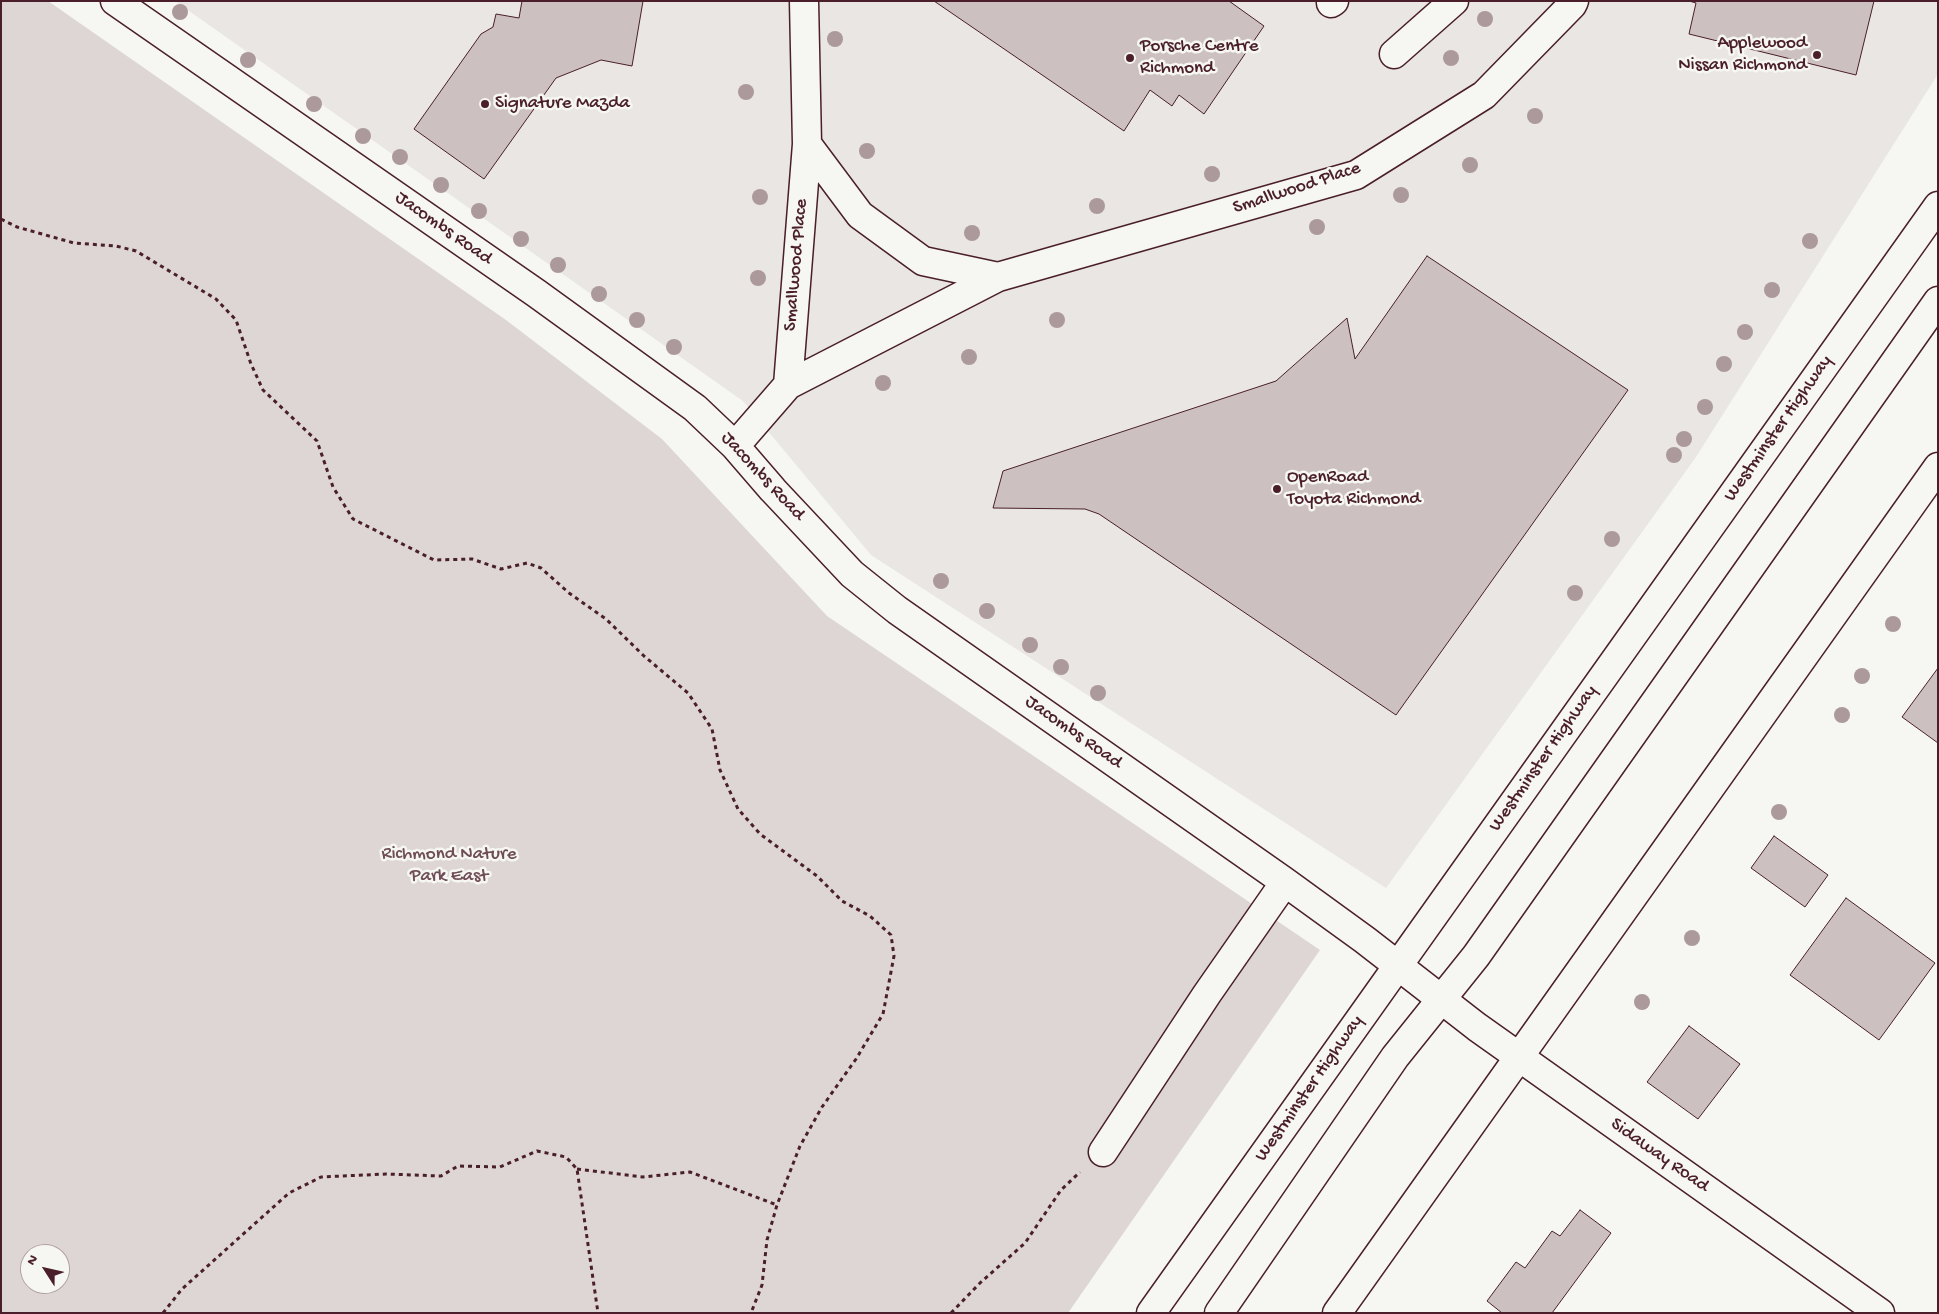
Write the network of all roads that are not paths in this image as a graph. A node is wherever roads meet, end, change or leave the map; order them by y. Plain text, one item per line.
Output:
1 (115, 1) edge
2 (804, 1) edge
3 (1454, 1) edge
4 (1568, 3) edge
5 (1394, 54) dead end
6 (807, 144) junction
7 (1938, 206) edge
8 (998, 277) junction
9 (1938, 301) edge
10 (788, 385) junction
11 (735, 446) junction
12 (1938, 467) edge
13 (1285, 882) junction
14 (1398, 965) junction
15 (1440, 999) junction
16 (1518, 1056) junction
17 (1103, 1152) road end
18 (1151, 1313) edge
19 (1219, 1313) edge
20 (1337, 1313) edge
21 (1880, 1313) edge

1 - 11 street, Jacombs Road
2 - 6 street, Smallwood Place
3 - 5 street
4 - 8 street, Smallwood Place
6 - 8 street, Smallwood Place
6 - 10 street, Smallwood Place
7 - 14 street, Westminster Highway
8 - 10 street, Smallwood Place
9 - 15 street
10 - 11 street, Smallwood Place
11 - 13 street, Jacombs Road
12 - 16 street
13 - 14 street, Jacombs Road
13 - 17 street
14 - 15 street, Jacombs Road
14 - 18 street, Westminster Highway
15 - 16 street, Sidaway Road
15 - 19 street
16 - 20 street
16 - 21 street, Sidaway Road

